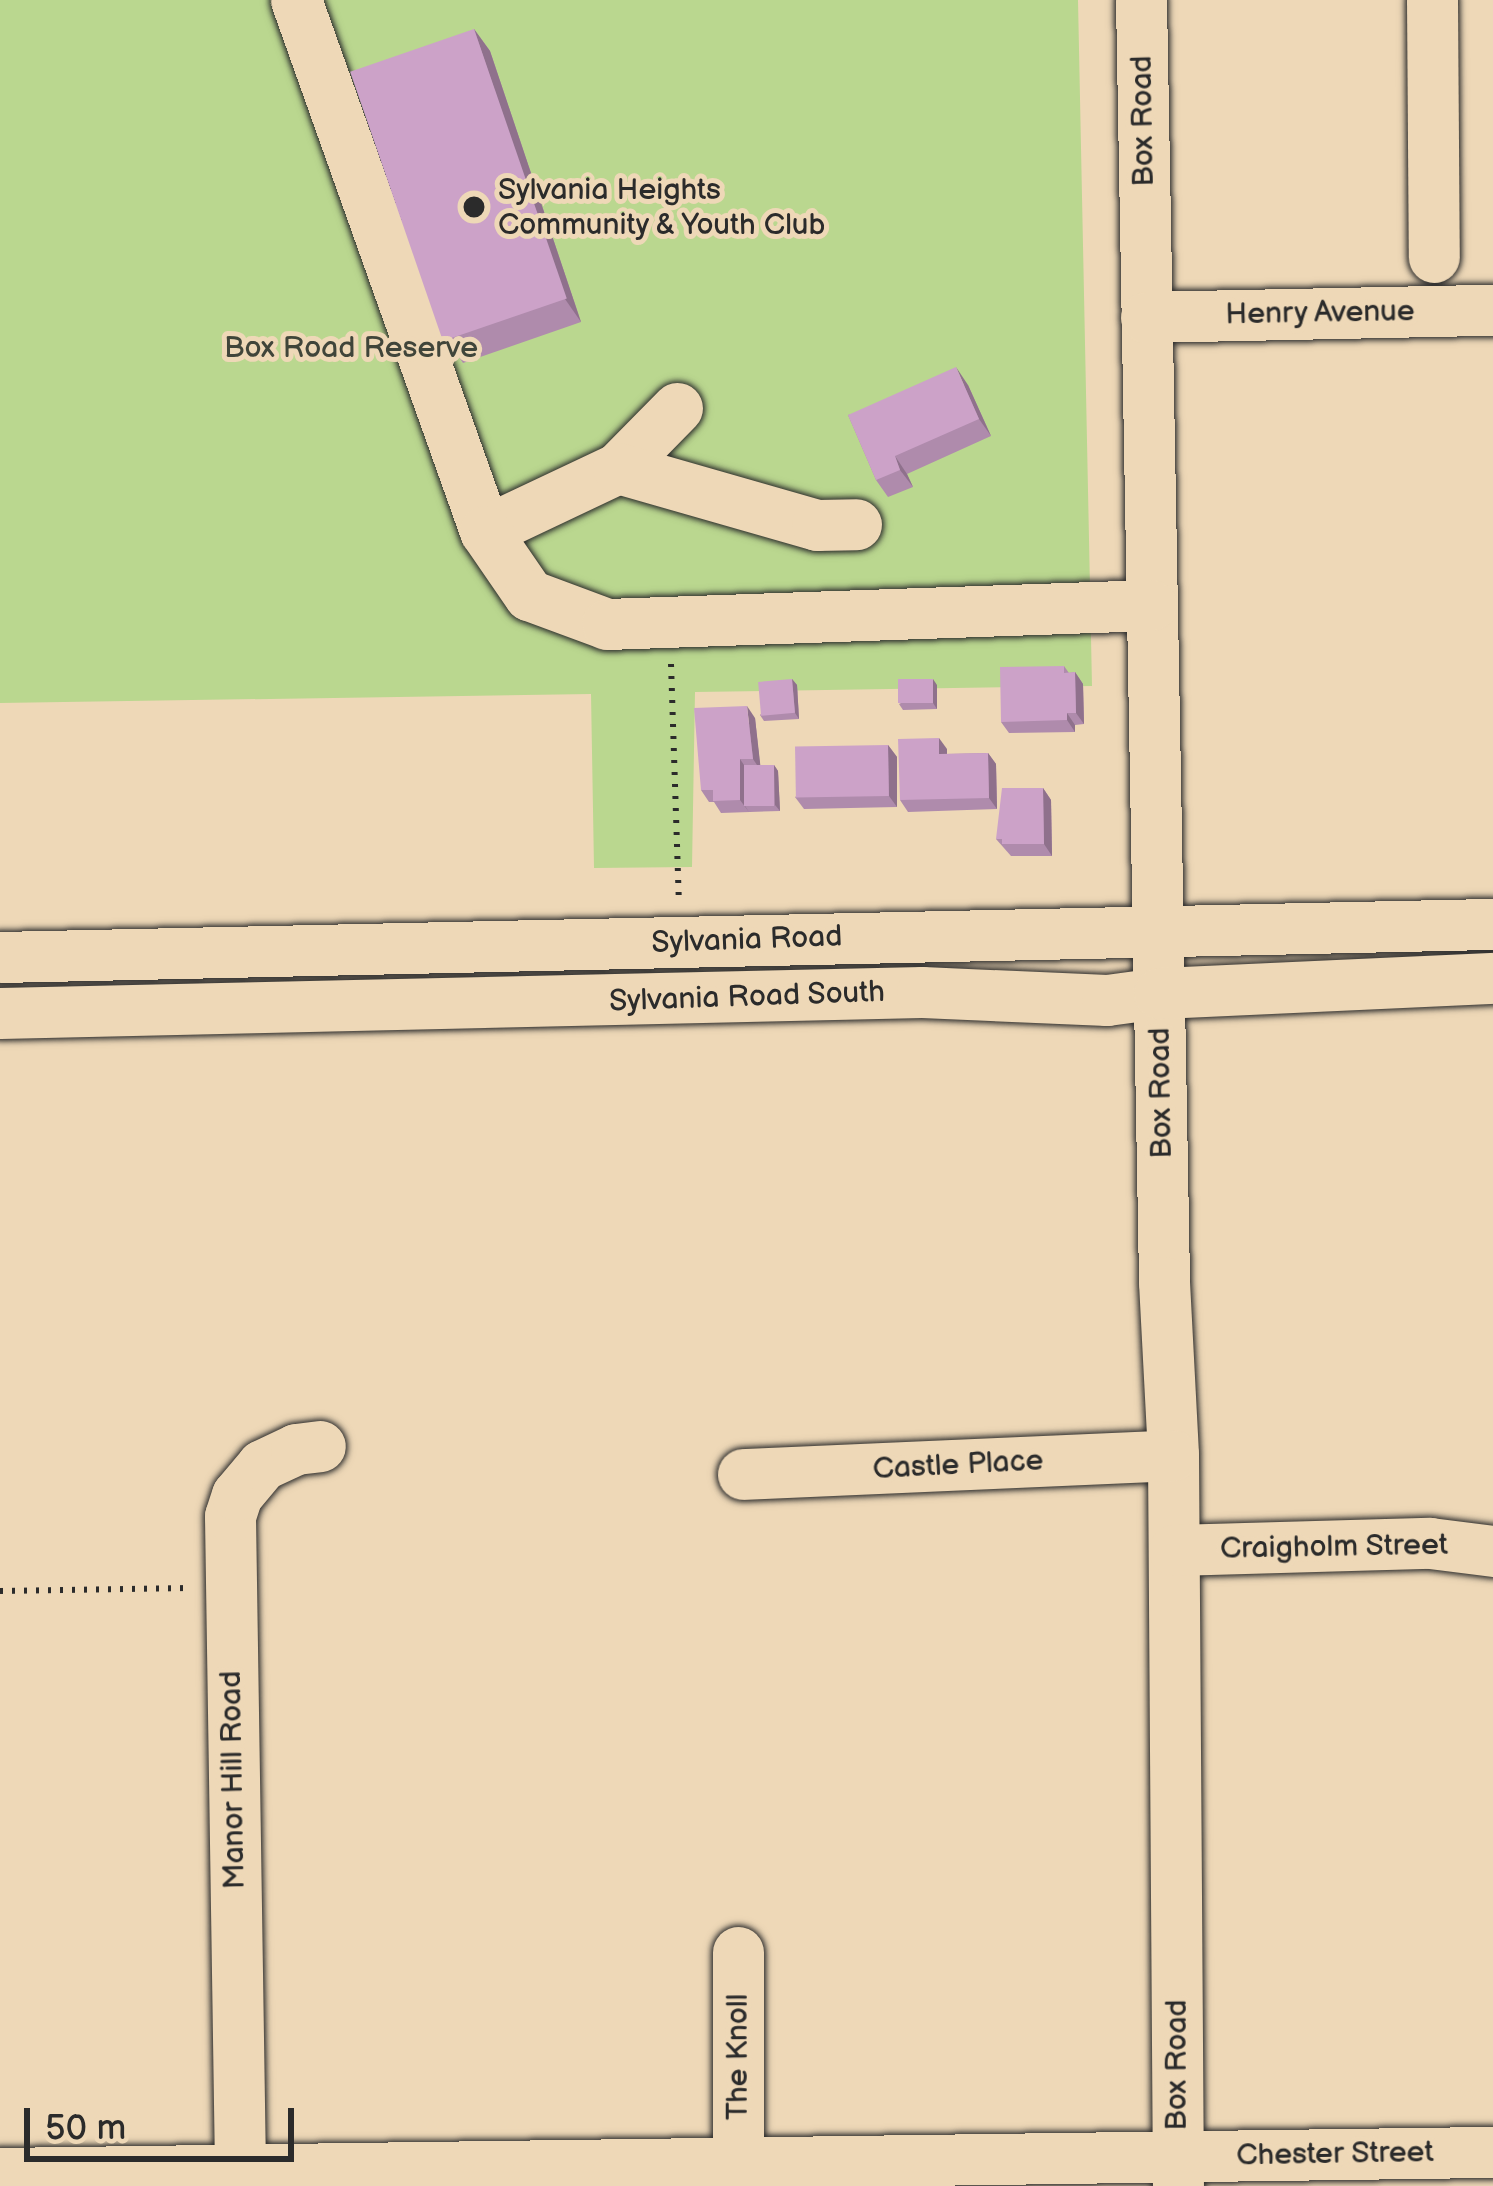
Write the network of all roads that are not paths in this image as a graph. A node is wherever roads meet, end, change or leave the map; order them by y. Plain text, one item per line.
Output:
1 (296, 0) edge
2 (1141, 0) edge
3 (1432, 0) edge
4 (1434, 257) dead end
5 (1493, 310) edge
6 (1146, 317) junction
7 (677, 408) dead end
8 (618, 468) junction
9 (856, 524) dead end
10 (485, 531) junction
11 (1151, 604) junction
12 (1493, 924) edge
13 (1159, 929) junction
14 (0, 957) edge
15 (1493, 978) edge
16 (1159, 993) junction
17 (0, 1013) edge
18 (320, 1446) dead end
19 (1173, 1455) junction
20 (743, 1474) dead end
21 (1174, 1550) junction
22 (1493, 1551) edge
23 (738, 1952) dead end
24 (1493, 2152) edge
25 (738, 2161) junction
26 (240, 2168) junction
27 (1178, 2171) edge
28 (0, 2173) edge

1 - 10 street
2 - 6 street, Box Road
3 - 4 street
5 - 6 street, Henry Avenue
6 - 11 street, Box Road
7 - 8 street
8 - 9 street
8 - 10 street
10 - 11 street
11 - 13 street, Box Road
12 - 13 street, Sylvania Road
13 - 14 street, Sylvania Road
13 - 16 street, Box Road
15 - 16 street, Sylvania Road South
16 - 17 street, Sylvania Road South
16 - 19 street, Box Road
18 - 26 street, Manor Hill Road
19 - 20 street, Castle Place
19 - 21 street, Box Road
21 - 22 street, Craigholm Street
21 - 27 street, Box Road
23 - 25 street, The Knoll
24 - 27 street, Chester Street
25 - 26 street, Chester Street
25 - 27 street, Chester Street
26 - 28 street, Chester Street

